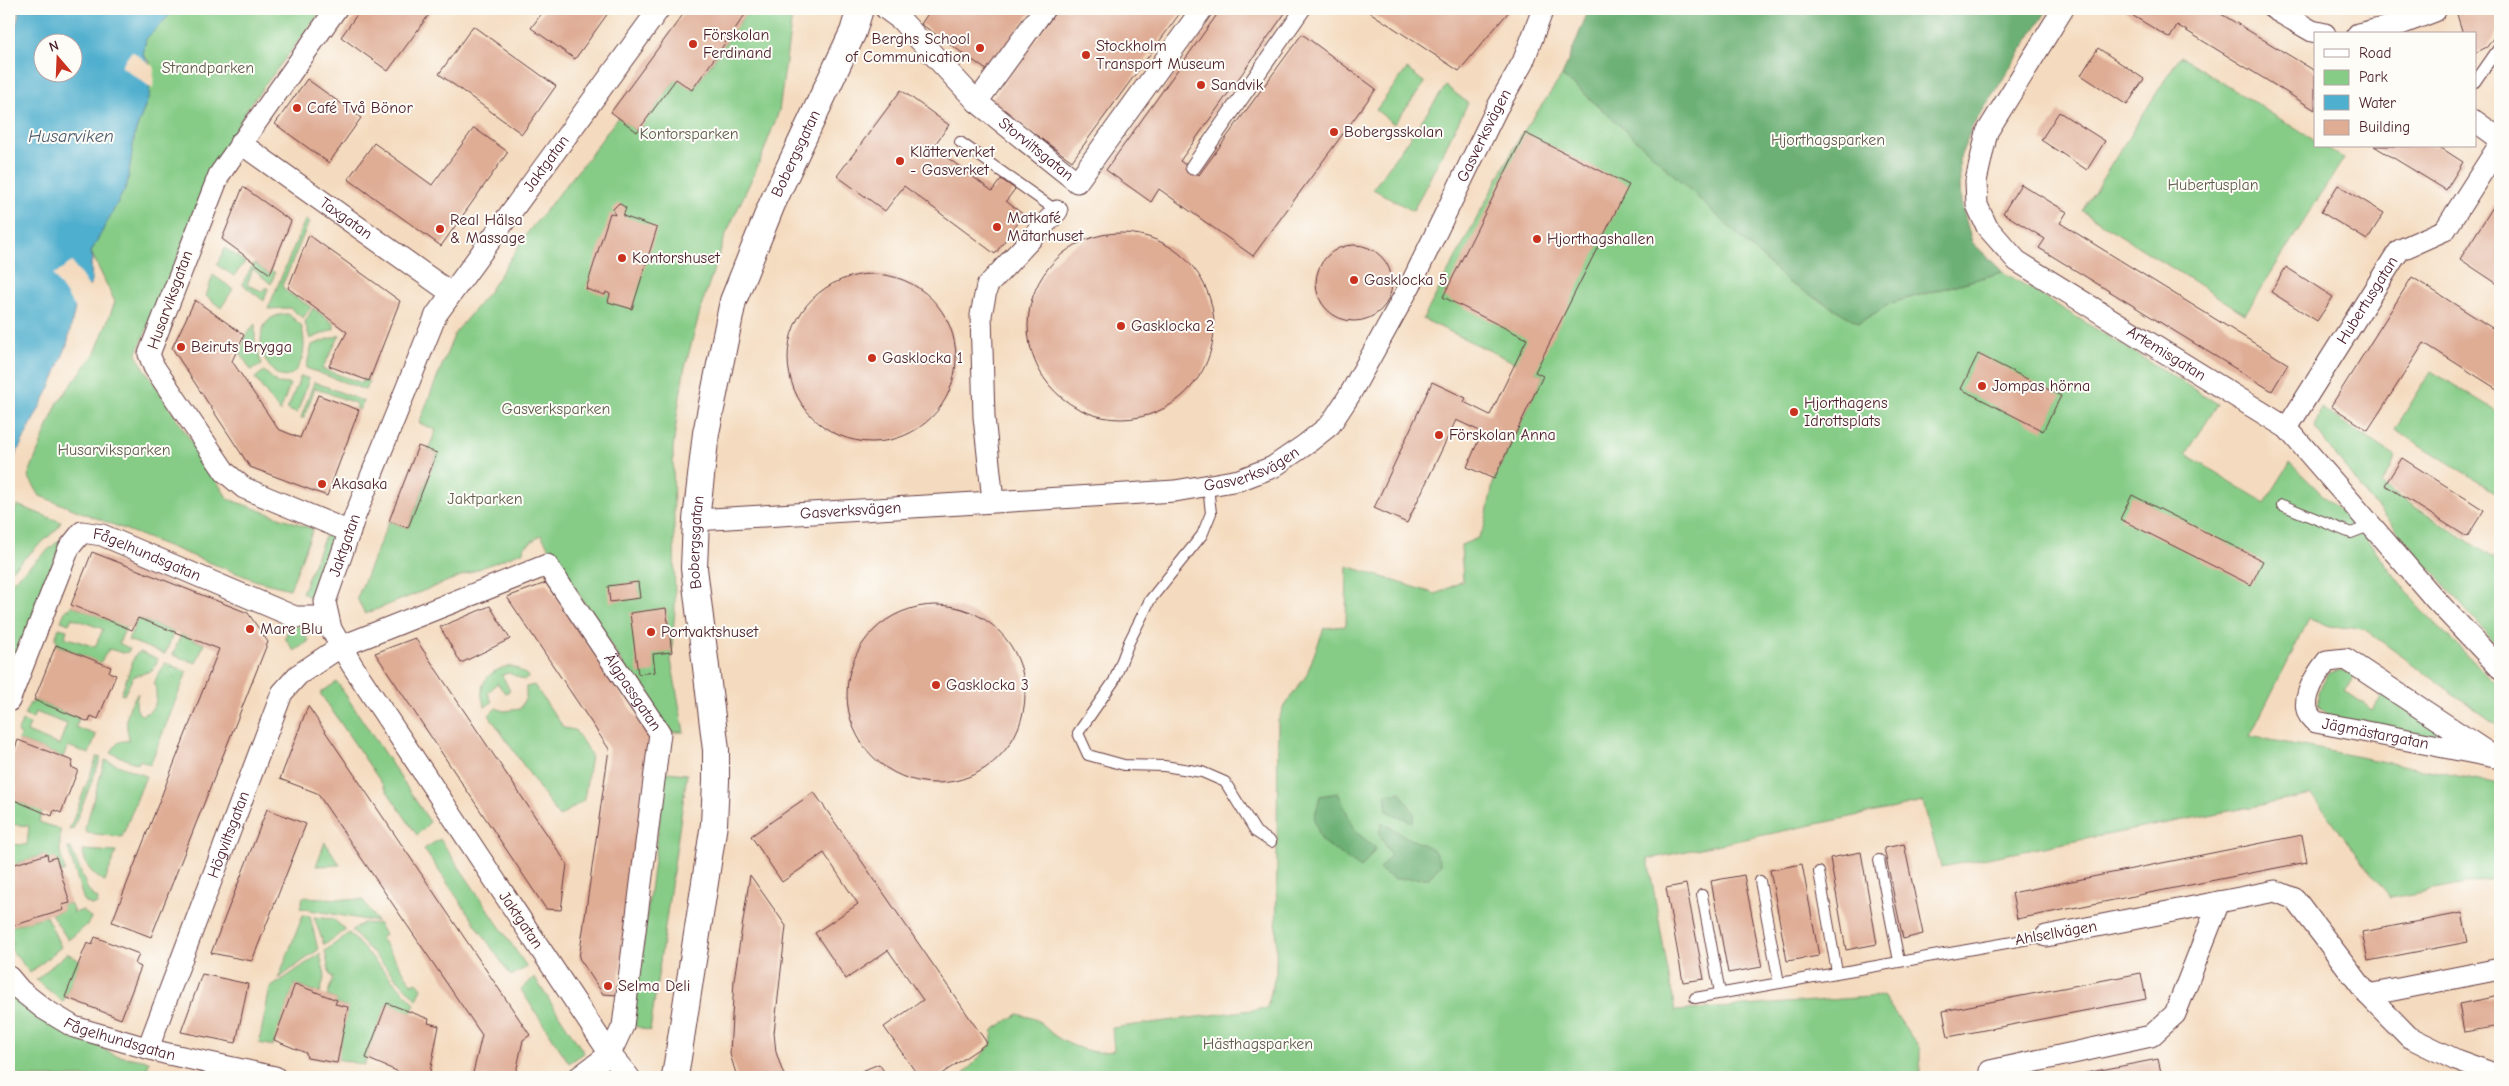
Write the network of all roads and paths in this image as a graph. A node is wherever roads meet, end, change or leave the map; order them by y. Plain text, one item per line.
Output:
1 (336, 9) edge
2 (659, 9) edge
3 (876, 9) edge
4 (886, 9) edge
5 (1044, 9) edge
6 (1202, 9) edge
7 (1303, 9) edge
8 (1543, 9) edge
9 (2063, 9) edge
10 (2274, 9) edge
11 (2436, 9) edge
12 (857, 20) edge
13 (2401, 22) edge
14 (2316, 32) edge
15 (2365, 32) edge
16 (2500, 46) edge
17 (2476, 81) edge
18 (977, 102) junction
19 (2476, 122) edge
20 (2500, 139) edge
21 (960, 142) dead end
22 (240, 144) junction
23 (2500, 144) edge
24 (1193, 167) dead end
25 (1057, 211) joint
26 (450, 294) junction
27 (2287, 428) junction
28 (1208, 487) junction
29 (993, 501) junction
30 (2282, 505) dead end
31 (696, 520) junction
32 (2373, 525) junction
33 (350, 532) junction
34 (327, 617) junction
35 (340, 647) junction
36 (2500, 668) edge
37 (9, 701) edge
38 (2495, 756) edge
39 (1271, 842) dead end
40 (1879, 860) dead end
41 (1819, 872) dead end
42 (1760, 881) dead end
43 (1702, 895) dead end
44 (2219, 902) junction
45 (2046, 936) joint
46 (1899, 961) junction
47 (2500, 969) edge
48 (1837, 972) junction
49 (9, 977) edge
50 (1779, 982) junction
51 (1720, 993) junction
52 (2368, 995) junction
53 (1696, 998) dead end
54 (148, 1048) junction
55 (610, 1054) junction
56 (1990, 1071) dead end
57 (2500, 1076) edge
58 (275, 1077) edge
59 (580, 1077) edge
60 (630, 1077) edge
61 (675, 1077) edge

1 - 22 street, Husarviksgatan
2 - 26 street, Jaktgatan
3 - 12 street, Bobergsgatan
4 - 18 street, Storviltsgatan
5 - 18 street
6 - 18 street, Storviltsgatan
7 - 24 street
8 - 28 street, Gasverksvägen
9 - 27 street, Artemisgatan
10 - 14 street
11 - 13 street
12 - 31 street, Bobergsgatan
13 - 15 street
16 - 17 lane
19 - 20 street
21 - 25 lane
22 - 26 street, Taxgatan
22 - 33 street, Husarviksgatan
23 - 27 street, Hubertusgatan
25 - 29 street
26 - 33 street, Jaktgatan
27 - 32 street, Artemisgatan
28 - 29 street, Gasverksvägen
28 - 39 lane
29 - 31 street, Gasverksvägen
30 - 32 lane
31 - 61 street, Bobergsgatan
32 - 36 street, Artemisgatan
33 - 34 street, Jaktgatan
34 - 35 street, Jaktgatan
34 - 37 street, Fågelhundsgatan
35 - 54 street, Högviltsgatan
35 - 55 street, Jaktgatan
35 - 55 street, Älgpassgatan
38 - 38 street, Jägmästargatan
40 - 46 lane
41 - 48 lane
42 - 50 lane
43 - 51 lane
44 - 45 street, Ahlsellvägen
44 - 52 street, Ahlsellvägen
44 - 56 street
45 - 46 lane, Ahlsellvägen
46 - 48 lane, Ahlsellvägen
47 - 52 street
48 - 50 lane, Ahlsellvägen
49 - 54 street, Fågelhundsgatan
50 - 51 lane, Ahlsellvägen
51 - 53 lane, Ahlsellvägen
52 - 57 street, Ahlsellvägen
54 - 58 street, Fågelhundsgatan
55 - 59 street
55 - 60 street, Jaktgatan

